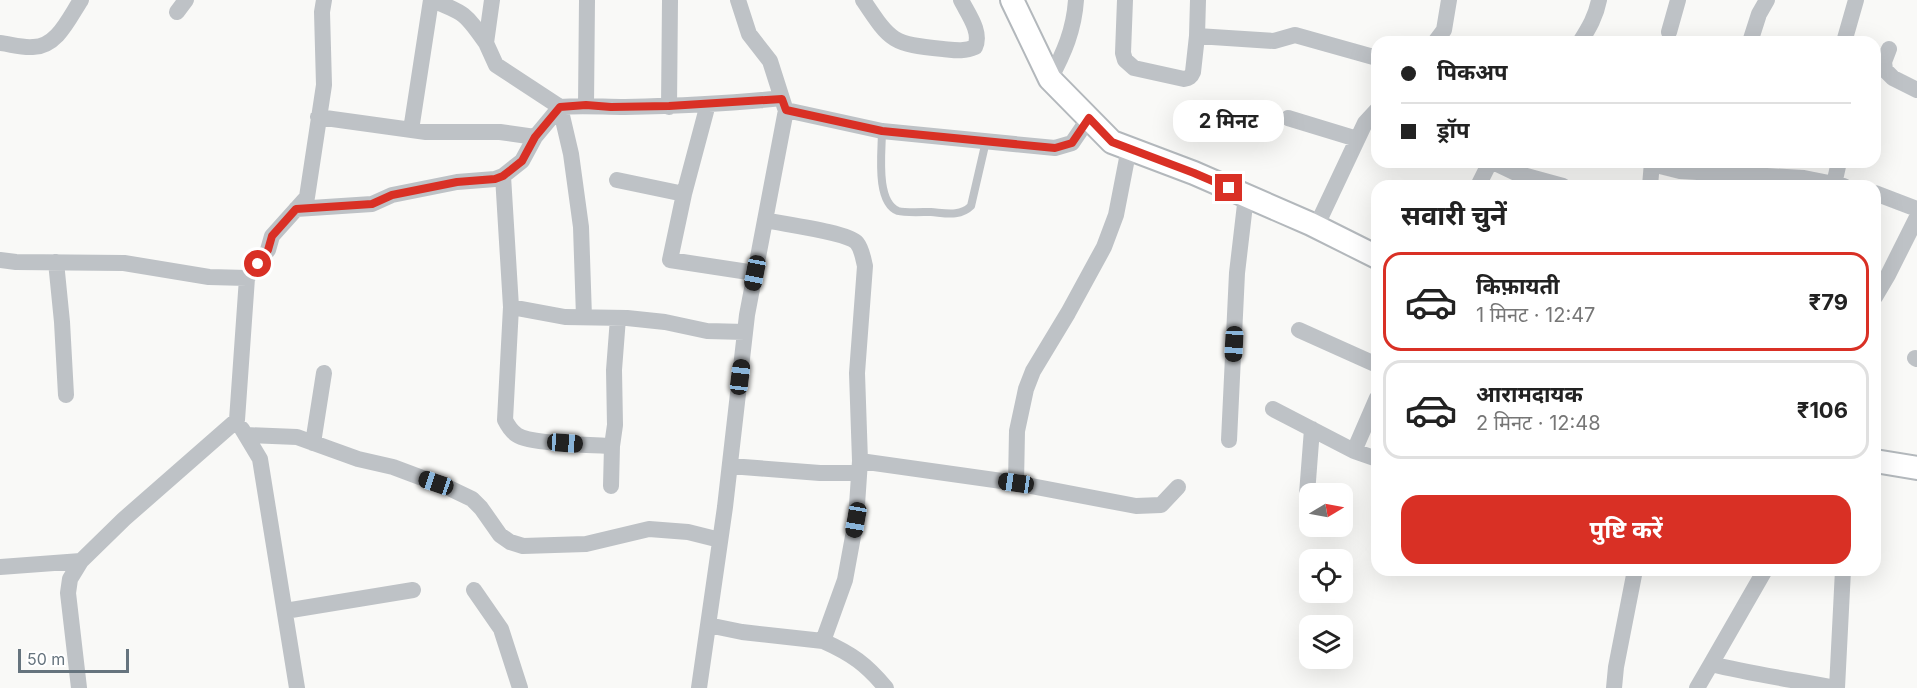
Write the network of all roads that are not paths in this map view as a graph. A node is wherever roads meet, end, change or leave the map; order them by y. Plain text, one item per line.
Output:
1 (81, 0) edge
2 (324, 0) edge
3 (431, 0) edge
4 (492, 0) edge
5 (587, 0) edge
6 (670, 0) edge
7 (738, 0) edge
8 (863, 0) edge
9 (961, 0) edge
10 (1012, 0) edge
11 (1076, 0) edge
12 (1125, 0) edge
13 (1198, 0) edge
14 (1449, 0) edge
15 (1599, 0) edge
16 (1678, 0) edge
17 (1767, 0) edge
18 (1856, 0) edge
19 (1669, 32) dead end
20 (1197, 36) junction
21 (1440, 36) edge
22 (1584, 36) edge
23 (1752, 36) edge
24 (1846, 36) edge
25 (0, 43) edge
26 (486, 43) junction
27 (1889, 49) dead end
28 (1371, 56) edge
29 (1050, 79) junction
30 (1917, 90) edge
31 (708, 104) junction
32 (784, 104) junction
33 (586, 105) junction
34 (669, 106) junction
35 (560, 107) junction
36 (1371, 116) edge
37 (318, 117) junction
38 (1089, 118) junction
39 (1288, 118) dead end
40 (411, 130) junction
41 (882, 131) junction
42 (535, 137) junction
43 (1357, 139) junction
44 (986, 141) junction
45 (1129, 148) junction
46 (1505, 168) edge
47 (1670, 168) edge
48 (1765, 168) edge
49 (503, 176) junction
50 (617, 180) dead end
51 (1541, 180) edge
52 (1814, 180) edge
53 (684, 194) junction
54 (1881, 195) edge
55 (1246, 196) junction
56 (296, 209) junction
57 (1917, 209) edge
58 (1917, 217) edge
59 (765, 220) junction
60 (1316, 227) junction
61 (1371, 254) edge
62 (0, 260) edge
63 (56, 262) junction
64 (755, 273) junction
65 (247, 278) junction
66 (1881, 287) edge
67 (512, 307) junction
68 (584, 317) junction
69 (618, 318) junction
70 (1299, 330) dead end
71 (745, 332) junction
72 (1371, 362) edge
73 (324, 373) dead end
74 (66, 395) dead end
75 (1273, 409) dead end
76 (1371, 412) edge
77 (242, 428) junction
78 (1312, 429) junction
79 (1229, 440) dead end
80 (313, 443) junction
81 (612, 446) junction
82 (1354, 451) junction
83 (1371, 457) edge
84 (1881, 462) edge
85 (730, 466) junction
86 (859, 467) junction
87 (1917, 468) edge
88 (1016, 483) junction
89 (1308, 483) edge
90 (611, 486) dead end
91 (1178, 487) dead end
92 (720, 540) junction
93 (81, 561) junction
94 (0, 567) edge
95 (1634, 576) edge
96 (1762, 576) edge
97 (1844, 576) edge
98 (413, 590) dead end
99 (474, 590) dead end
100 (285, 611) junction
101 (708, 625) junction
102 (823, 641) junction
103 (1711, 664) junction
104 (79, 688) edge
105 (297, 688) edge
106 (520, 688) edge
107 (699, 688) edge
108 (886, 688) edge
109 (1614, 688) edge
110 (1697, 688) edge
111 (1836, 688) edge

1 - 25 street
2 - 37 street
3 - 26 street
3 - 40 street
4 - 26 street
5 - 33 street
6 - 34 street
7 - 32 street
8 - 9 street
10 - 29 street
11 - 29 street
12 - 20 street
13 - 20 street
14 - 21 street
15 - 22 street
16 - 19 street
17 - 23 street
18 - 24 street
20 - 28 street
26 - 35 street
27 - 30 street
29 - 38 street
31 - 32 street
31 - 34 street
31 - 53 street
32 - 41 street
32 - 59 street
33 - 34 street
33 - 35 street
35 - 42 street
35 - 68 street
36 - 43 street
37 - 40 street
37 - 56 street
38 - 44 street
38 - 45 street
39 - 43 street
40 - 42 street
41 - 44 street
41 - 44 lane
42 - 49 street
43 - 60 street
45 - 55 street
45 - 88 street
46 - 51 street
47 - 48 street
48 - 52 street
49 - 56 street
49 - 67 street
50 - 53 street
53 - 64 street
54 - 57 street
55 - 60 street
55 - 79 street
56 - 65 street
58 - 66 street
59 - 64 street
59 - 86 street
60 - 61 street
62 - 63 street
63 - 65 street
63 - 74 street
64 - 71 street
65 - 77 street
67 - 68 street
67 - 81 street
68 - 69 street
69 - 71 street
69 - 81 street
70 - 72 street
71 - 85 street
73 - 80 street
75 - 78 street
76 - 82 street
77 - 80 street
77 - 93 street
77 - 100 street
78 - 82 street
78 - 89 street
80 - 92 street
81 - 90 street
82 - 83 street
84 - 87 street
85 - 86 street
85 - 92 street
86 - 88 street
86 - 102 street
88 - 91 street
92 - 101 street
93 - 94 street
93 - 104 street
95 - 109 street
96 - 103 street
97 - 111 street
98 - 100 street
99 - 106 street
100 - 105 street
101 - 102 street
101 - 107 street
102 - 108 street
103 - 110 street
103 - 111 street

